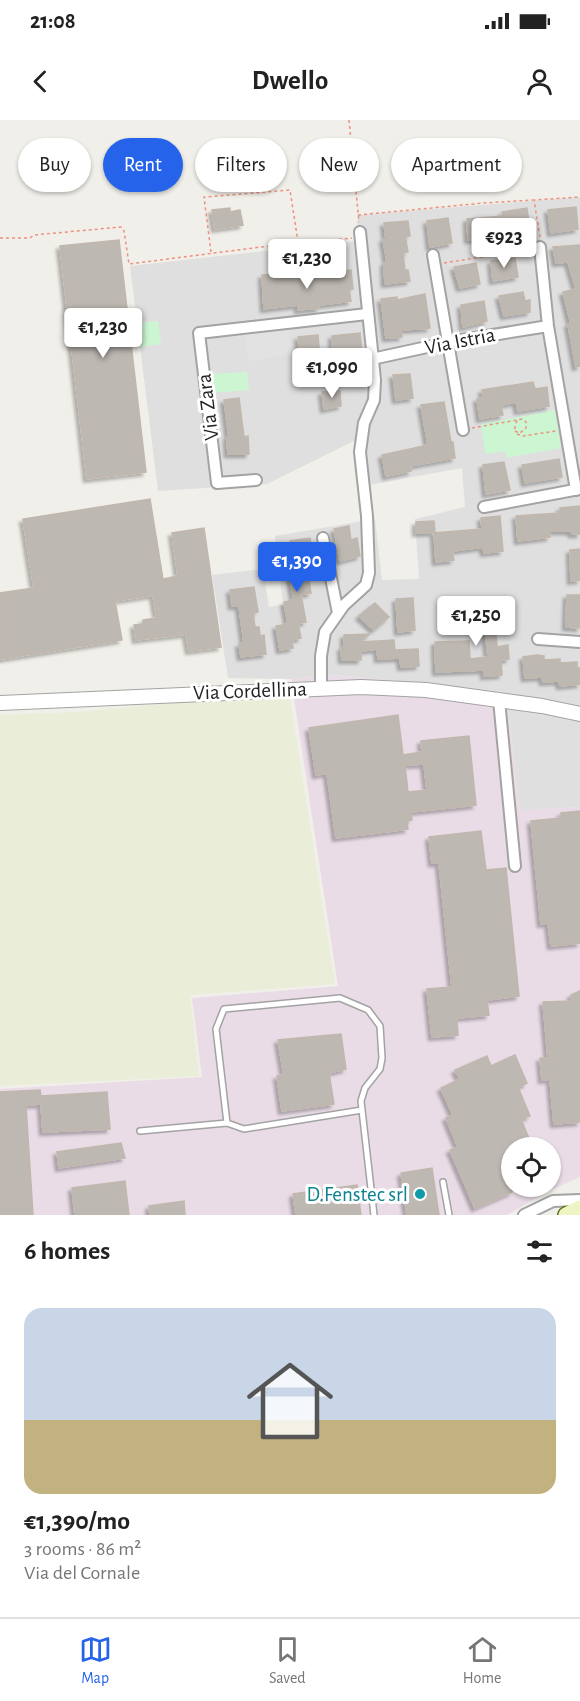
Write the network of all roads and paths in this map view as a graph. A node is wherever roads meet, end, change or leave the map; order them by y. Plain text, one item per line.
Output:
1 (349, 120) edge
2 (580, 197) edge
3 (534, 200) junction
4 (358, 215) junction
5 (360, 235) junction
6 (0, 238) edge
7 (298, 243) junction
8 (540, 247) junction
9 (211, 253) junction
10 (433, 260) joint
11 (367, 314) junction
12 (548, 326) junction
13 (447, 343) junction
14 (372, 359) junction
15 (517, 420) junction
16 (482, 426) dead end
17 (463, 429) dead end
18 (566, 429) junction
19 (516, 434) junction
20 (256, 480) dead end
21 (578, 490) edge
22 (484, 507) dead end
23 (323, 538) dead end
24 (338, 613) junction
25 (538, 639) dead end
26 (580, 642) edge
27 (321, 688) junction
28 (500, 700) junction
29 (0, 703) edge
30 (580, 714) edge
31 (515, 866) dead end
32 (362, 1110) junction
33 (227, 1123) junction
34 (140, 1131) dead end
35 (443, 1182) dead end
36 (580, 1200) edge
37 (580, 1208) edge
38 (374, 1215) edge
39 (449, 1215) edge
40 (524, 1215) edge
41 (566, 1215) edge

1 - 4 path
2 - 3 path
3 - 4 path
3 - 8 path
4 - 5 path
5 - 7 path
5 - 11 street
6 - 9 path
7 - 9 path
7 - 9 path
8 - 10 path
8 - 12 street
10 - 13 street
11 - 14 street
11 - 20 street, Via Zara
12 - 13 street, Via Istria
12 - 18 street
13 - 14 street, Via Istria
13 - 17 street
14 - 24 street
15 - 16 path
15 - 19 path
15 - 19 path
18 - 19 path
18 - 21 street
21 - 22 street
23 - 24 street
24 - 27 street
25 - 26 street
27 - 28 street, Via Cordellina
27 - 29 street, Via Cordellina
28 - 30 street, Via Cordellina
28 - 31 street
32 - 33 lane
32 - 33 lane
32 - 38 lane
33 - 34 lane
35 - 39 lane
36 - 40 street
37 - 41 main road

